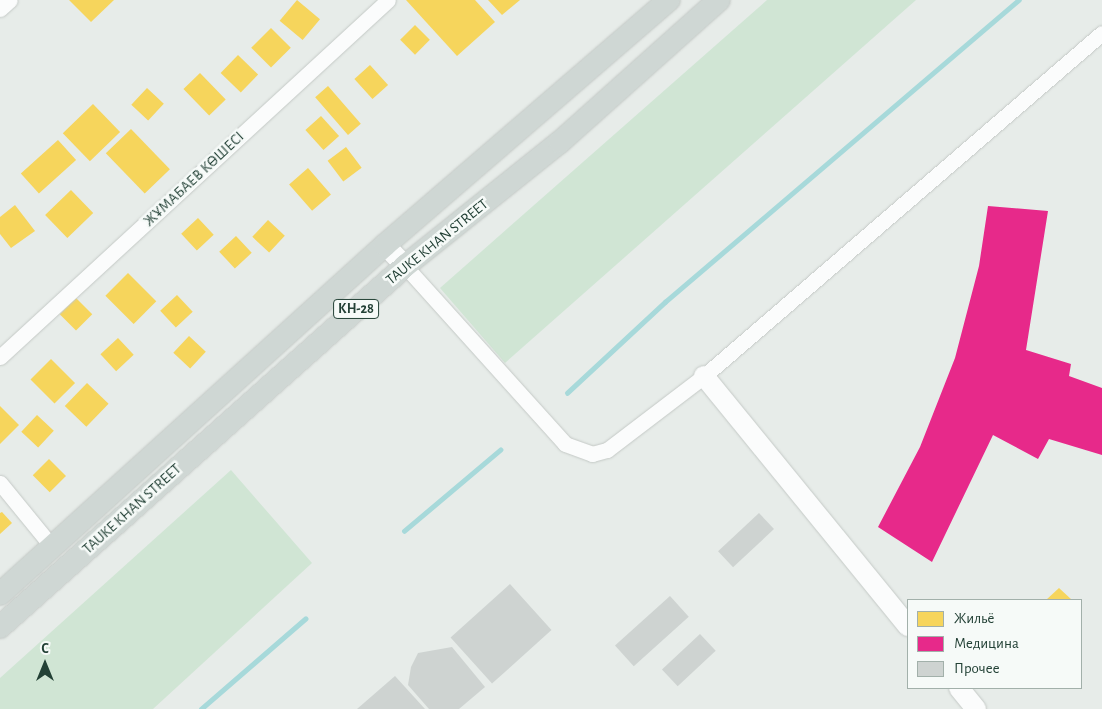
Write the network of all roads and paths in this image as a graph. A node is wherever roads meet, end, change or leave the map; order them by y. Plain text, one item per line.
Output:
1 (10, 0) edge
2 (388, 0) edge
3 (669, 0) edge
4 (719, 0) edge
5 (0, 9) edge
6 (1102, 33) edge
7 (385, 245) junction
8 (405, 266) junction
9 (0, 357) edge
10 (704, 376) junction
11 (0, 483) edge
12 (54, 548) junction
13 (0, 594) edge
14 (907, 625) edge
15 (0, 627) edge
16 (960, 689) edge
17 (976, 709) edge

1 - 5 street
2 - 9 street, ЖҰМАБАЕВ КӨШЕСІ
3 - 7 main road, TAUKE KHAN STREET / КН-28
4 - 8 main road, TAUKE KHAN STREET / КН-28
6 - 10 street
7 - 8 street
7 - 12 main road, TAUKE KHAN STREET / КН-28
8 - 10 street
8 - 15 main road, TAUKE KHAN STREET / КН-28
10 - 14 street
11 - 12 street
12 - 13 main road, TAUKE KHAN STREET / КН-28
16 - 17 street

